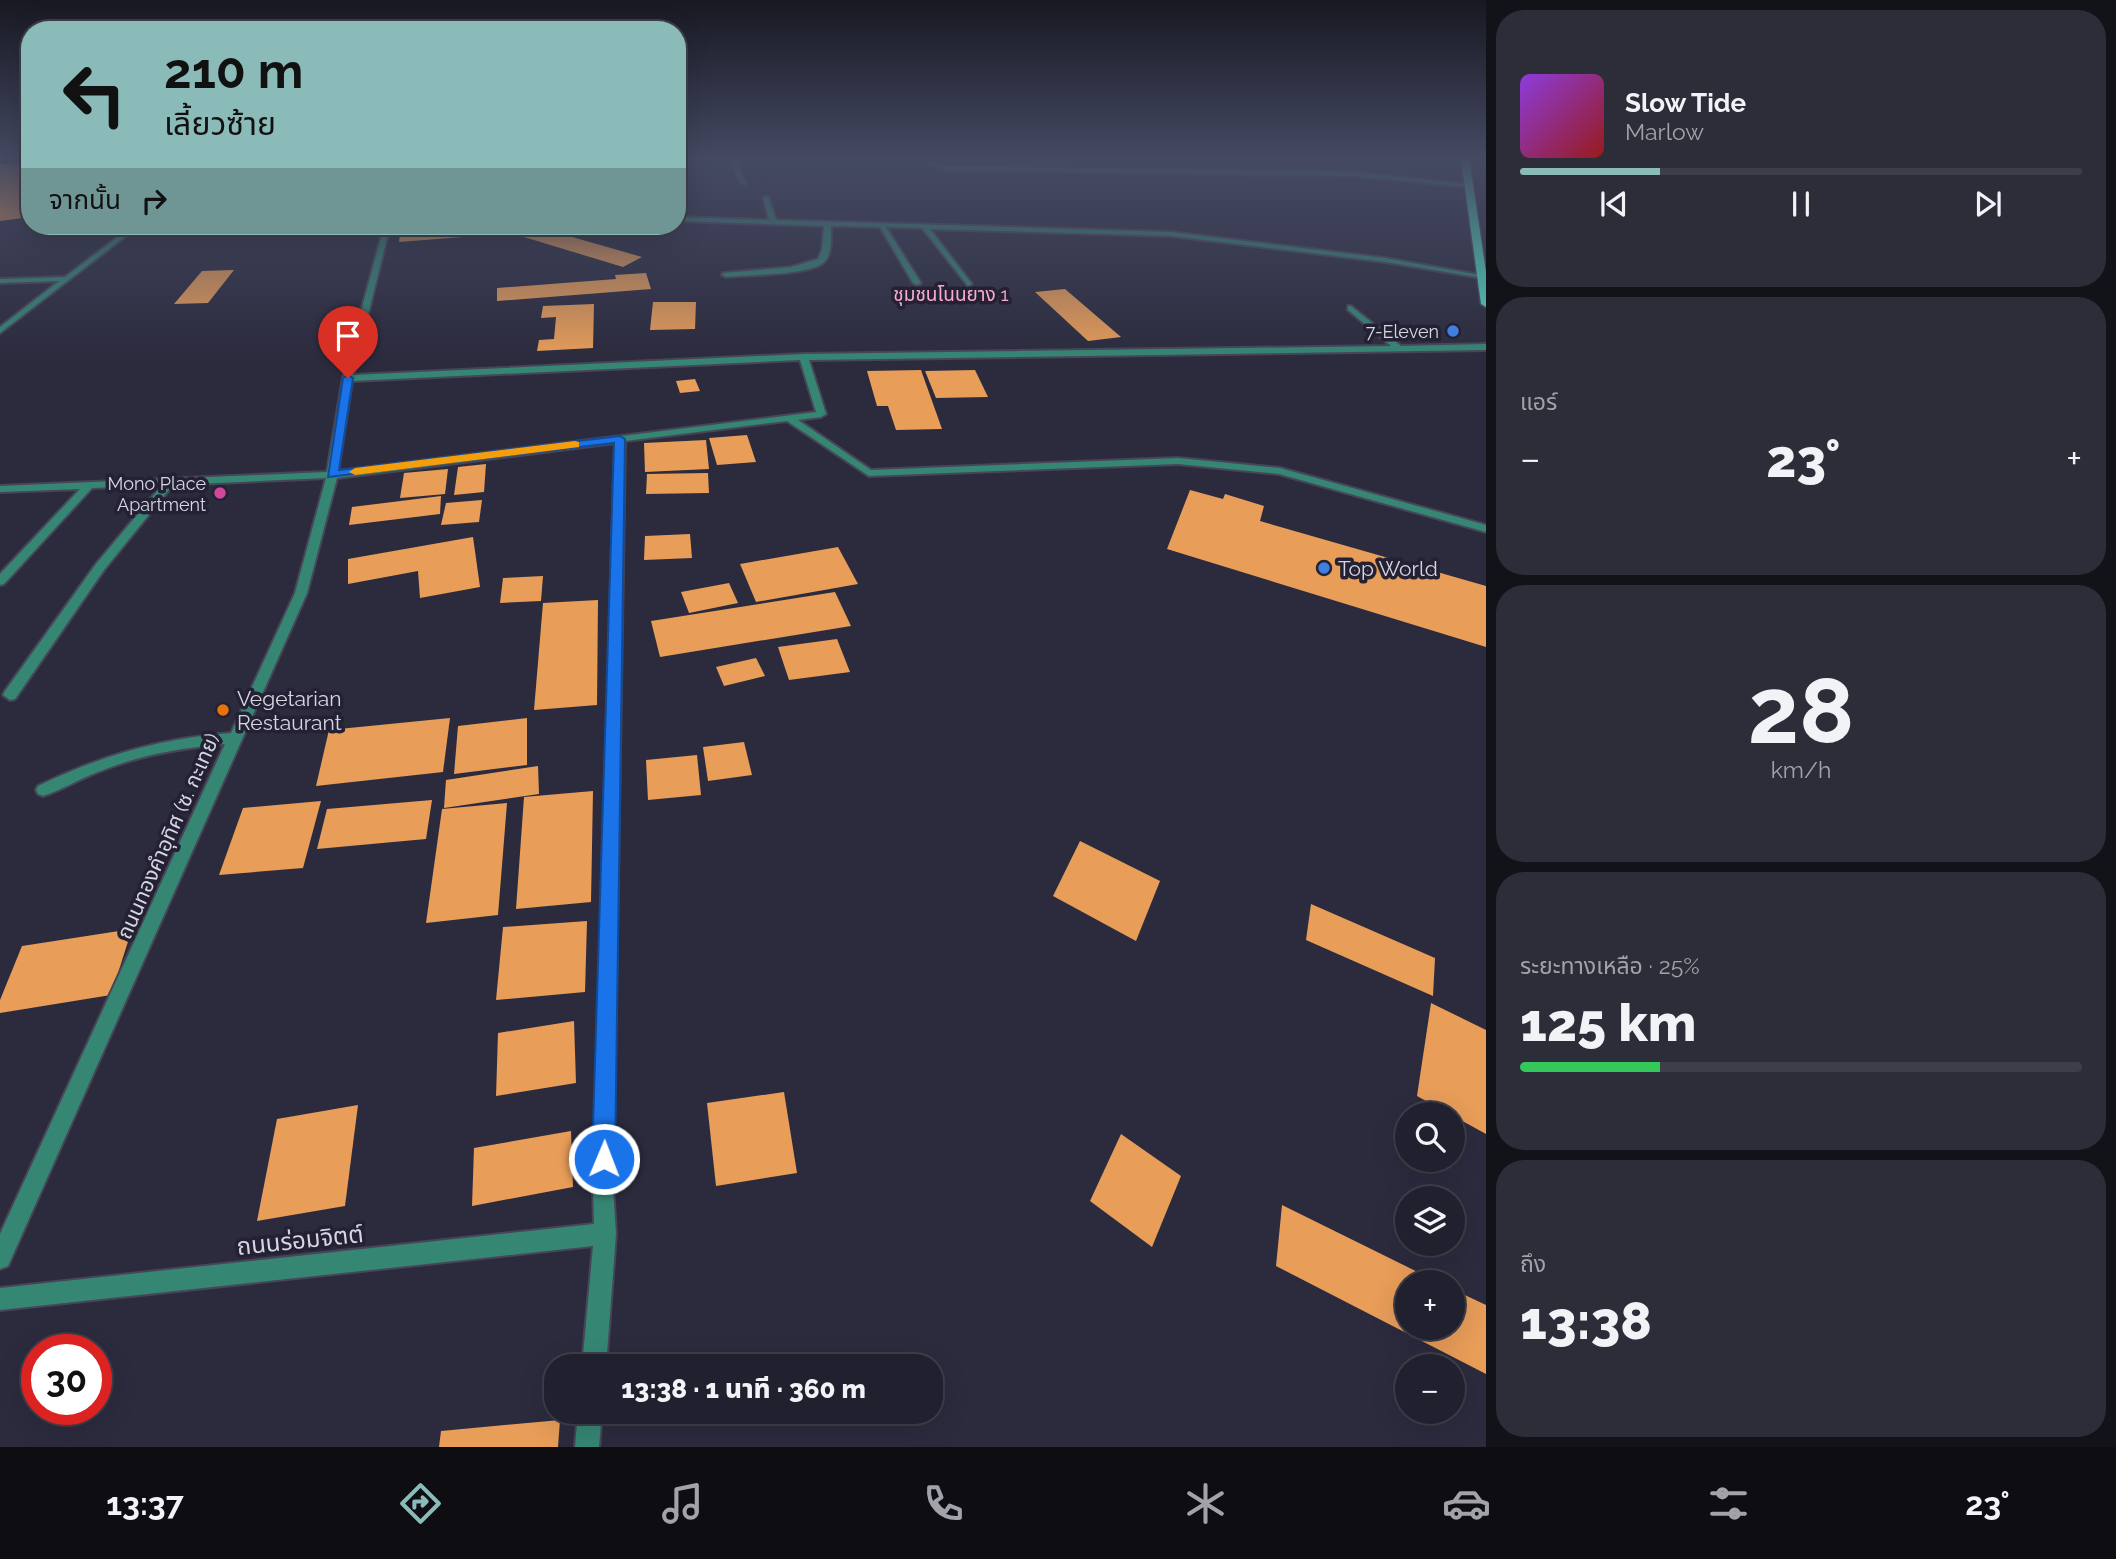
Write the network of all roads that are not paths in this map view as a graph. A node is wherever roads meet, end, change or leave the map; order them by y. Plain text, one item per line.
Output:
1 (881, 225) edge
2 (828, 226) edge
3 (904, 226) edge
4 (924, 226) junction
5 (1475, 226) edge
6 (124, 235) edge
7 (385, 235) edge
8 (726, 275) dead end
9 (1482, 276) junction
10 (65, 279) junction
11 (0, 281) edge
12 (917, 283) dead end
13 (968, 284) dead end
14 (1486, 304) edge
15 (1351, 308) dead end
16 (0, 331) edge
17 (1486, 347) edge
18 (1399, 348) junction
19 (804, 357) junction
20 (348, 378) junction
21 (789, 418) junction
22 (620, 439) junction
23 (332, 475) junction
24 (171, 481) junction
25 (89, 485) junction
26 (0, 489) edge
27 (1486, 529) edge
28 (0, 581) edge
29 (10, 695) dead end
30 (236, 738) junction
31 (43, 790) dead end
32 (605, 1234) junction
33 (0, 1258) edge
34 (0, 1299) edge
35 (595, 1354) edge
36 (589, 1424) edge
37 (587, 1447) edge

1 - 12 street
2 - 8 street
3 - 4 street
4 - 9 street
4 - 13 street
5 - 9 main road
6 - 10 street
7 - 20 street, ถนนทองคำอุทิศ (ซ. กะเทย)
9 - 14 main road
10 - 11 street
10 - 16 street
15 - 18 street
17 - 18 street
18 - 19 street
19 - 20 street
19 - 21 street
20 - 23 street, ถนนทองคำอุทิศ (ซ. กะเทย)
21 - 22 street
21 - 27 street
22 - 23 street
22 - 32 street
23 - 24 street
23 - 30 street, ถนนทองคำอุทิศ (ซ. กะเทย)
24 - 25 street
24 - 29 street
25 - 26 street
25 - 28 street
30 - 31 street
30 - 33 street, ถนนทองคำอุทิศ (ซ. กะเทย)
32 - 34 street, ถนนร่อมจิตต์
32 - 35 street
36 - 37 street

